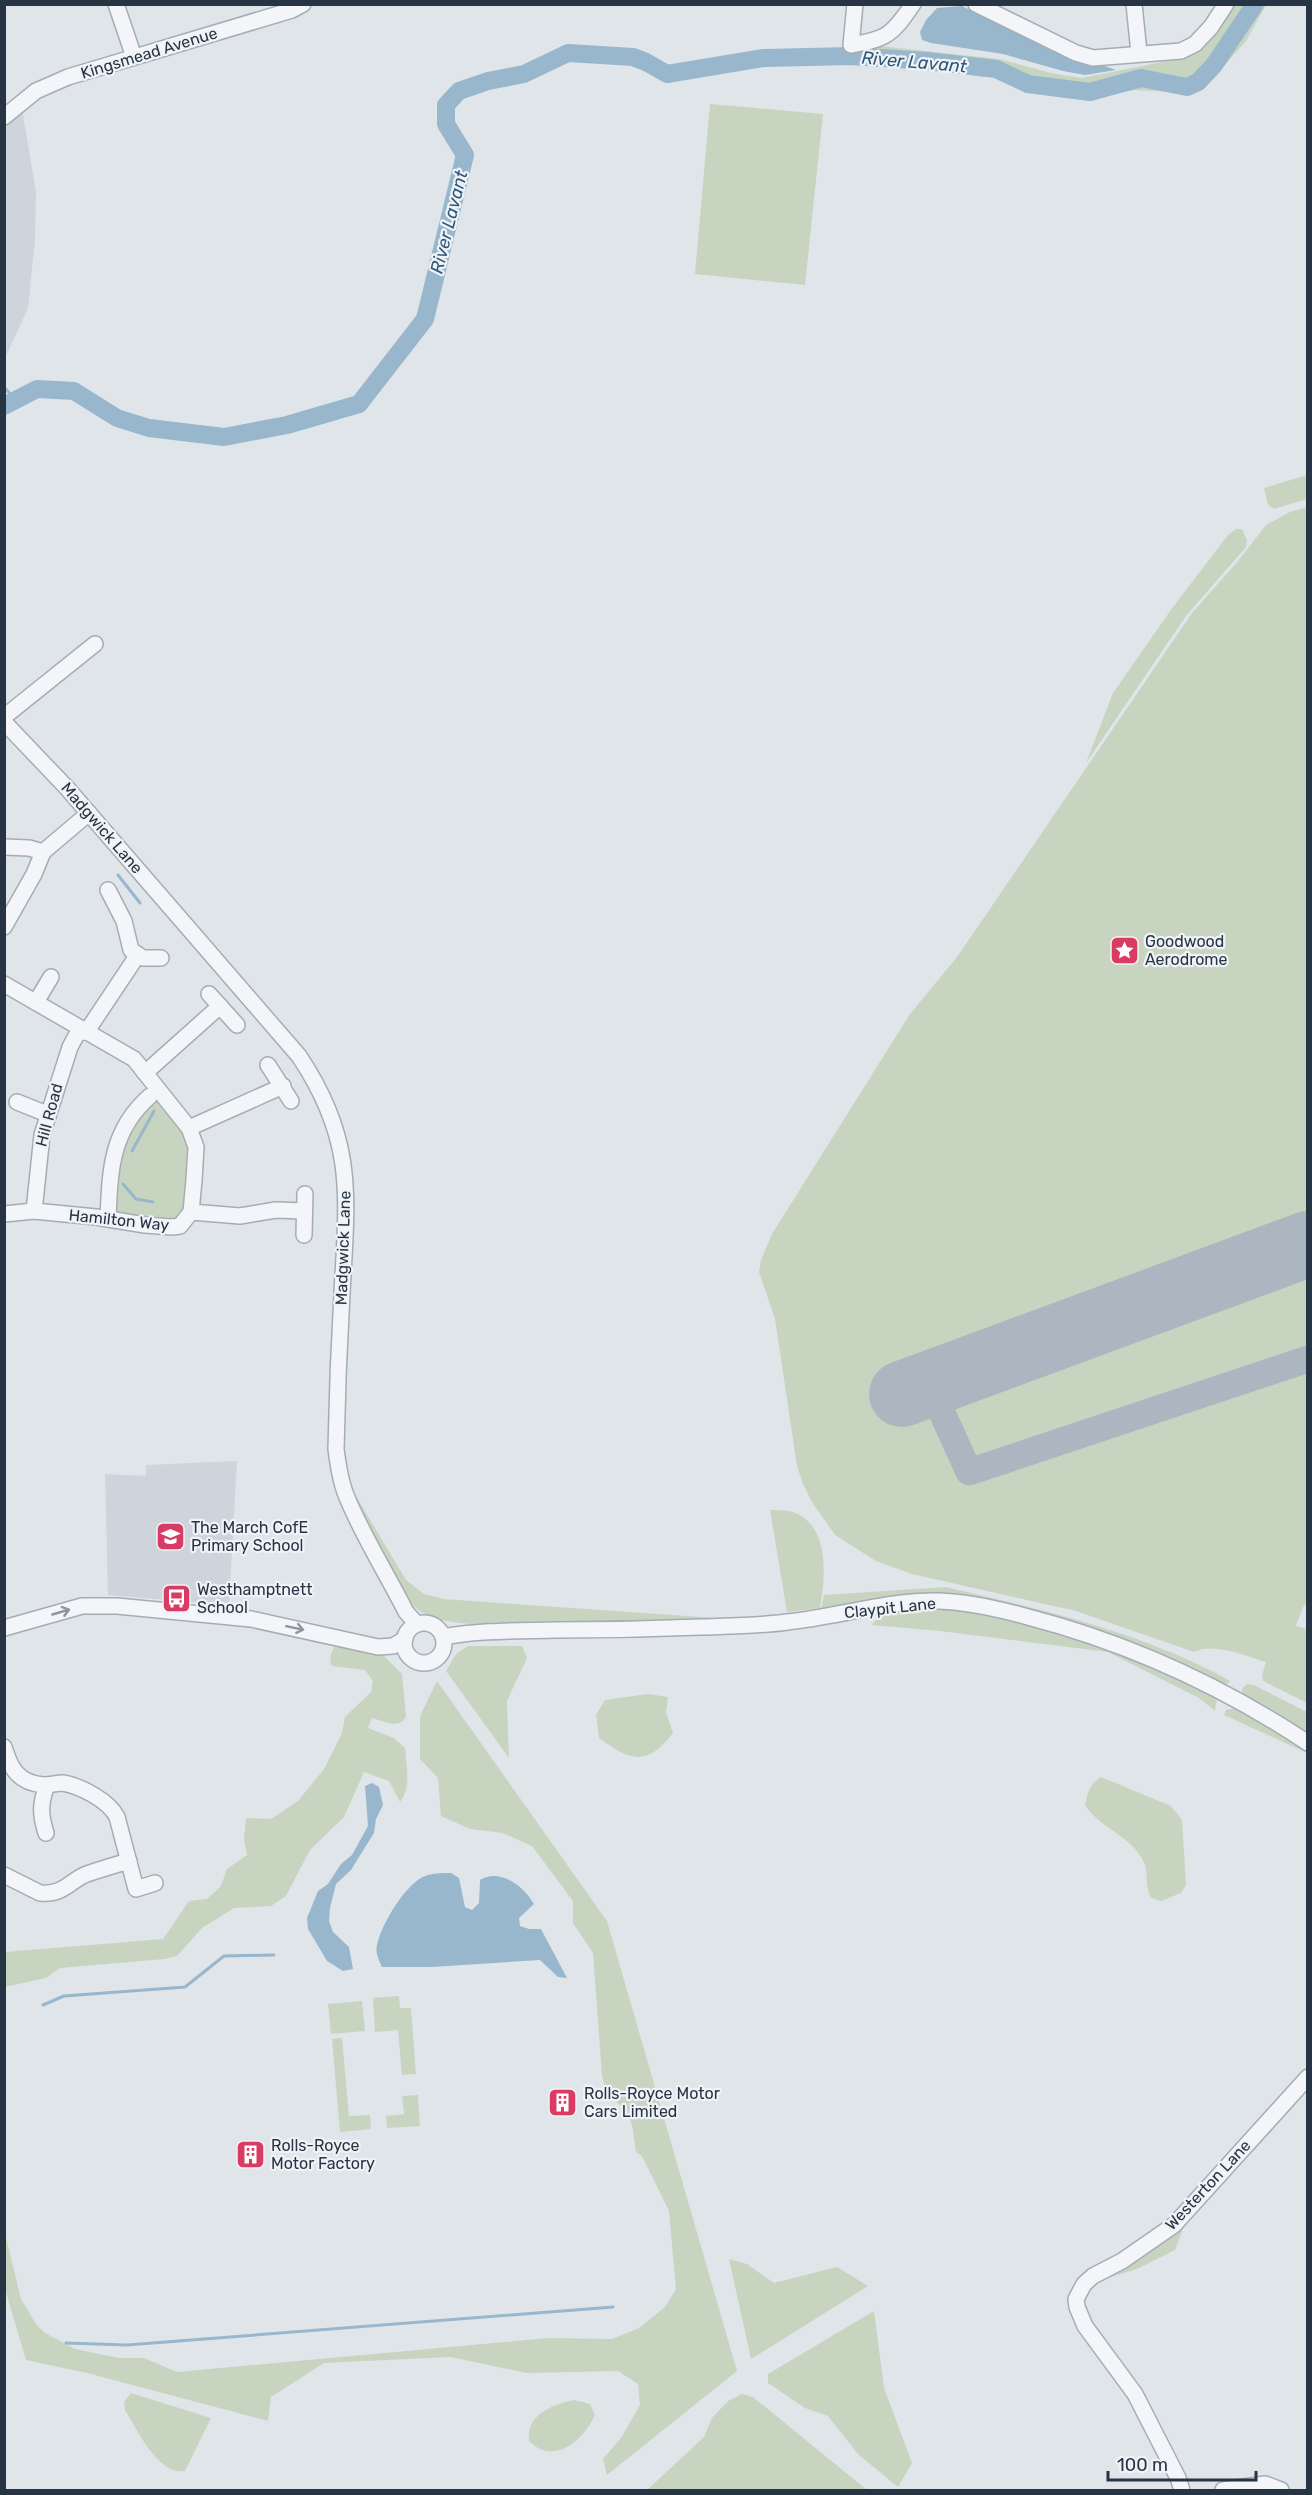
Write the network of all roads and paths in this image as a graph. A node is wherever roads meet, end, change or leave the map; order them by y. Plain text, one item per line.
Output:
1 (116, 4) edge
2 (303, 4) edge
3 (855, 4) edge
4 (913, 4) edge
5 (976, 4) edge
6 (1134, 4) edge
7 (1226, 4) edge
8 (1139, 53) junction
9 (134, 57) junction
10 (4, 117) edge
11 (95, 644) dead end
12 (4, 717) edge
13 (4, 722) edge
14 (89, 813) junction
15 (4, 847) edge
16 (43, 852) junction
17 (108, 890) dead end
18 (4, 927) edge
19 (137, 956) junction
20 (161, 958) dead end
21 (51, 976) dead end
22 (4, 984) edge
23 (209, 994) dead end
24 (36, 1002) junction
25 (220, 1006) junction
26 (237, 1025) dead end
27 (87, 1031) junction
28 (268, 1065) dead end
29 (145, 1073) junction
30 (283, 1086) junction
31 (150, 1096) dead end
32 (291, 1101) dead end
33 (17, 1102) dead end
34 (47, 1114) junction
35 (189, 1128) junction
36 (305, 1194) dead end
37 (304, 1210) junction
38 (34, 1211) junction
39 (191, 1212) junction
40 (4, 1214) edge
41 (108, 1219) junction
42 (304, 1235) dead end
43 (417, 1624) junction
44 (4, 1628) edge
45 (443, 1637) junction
46 (405, 1639) junction
47 (1308, 1743) edge
48 (4, 1747) edge
49 (47, 1785) junction
50 (46, 1833) dead end
51 (129, 1861) junction
52 (4, 1875) edge
53 (155, 1883) dead end
54 (1308, 2077) edge
55 (1182, 2490) edge
56 (1223, 2490) edge
57 (1281, 2490) edge

1 - 9 street
2 - 9 street, Kingsmead Avenue
3 - 4 street
5 - 8 street
6 - 8 street
7 - 8 street
9 - 10 street, Kingsmead Avenue
11 - 12 street
13 - 14 street, Madgwick Lane
14 - 16 street
14 - 43 street, Madgwick Lane
15 - 16 street
16 - 18 street
17 - 19 street
19 - 20 street
19 - 27 street, Hill Road
21 - 24 street
22 - 24 street, Hamilton Way
23 - 25 street
24 - 27 street, Hamilton Way
25 - 26 street
25 - 29 street
27 - 29 street, Hamilton Way
27 - 34 street, Hill Road
28 - 30 street
29 - 35 street, Hamilton Way
30 - 32 street
30 - 35 street
31 - 41 street
33 - 34 street
34 - 38 street, Hill Road
35 - 39 street, Hamilton Way
36 - 37 street
37 - 39 street
37 - 42 street
38 - 40 street, Hamilton Way
38 - 41 street, Hamilton Way
39 - 41 street, Hamilton Way
43 - 45 street
43 - 46 street
44 -> 46 street
45 - 46 street
45 - 47 street, Claypit Lane
48 - 49 street
49 - 50 street
49 - 51 street
51 - 52 street
51 - 53 street
54 - 55 street, Westerton Lane
56 - 57 street

